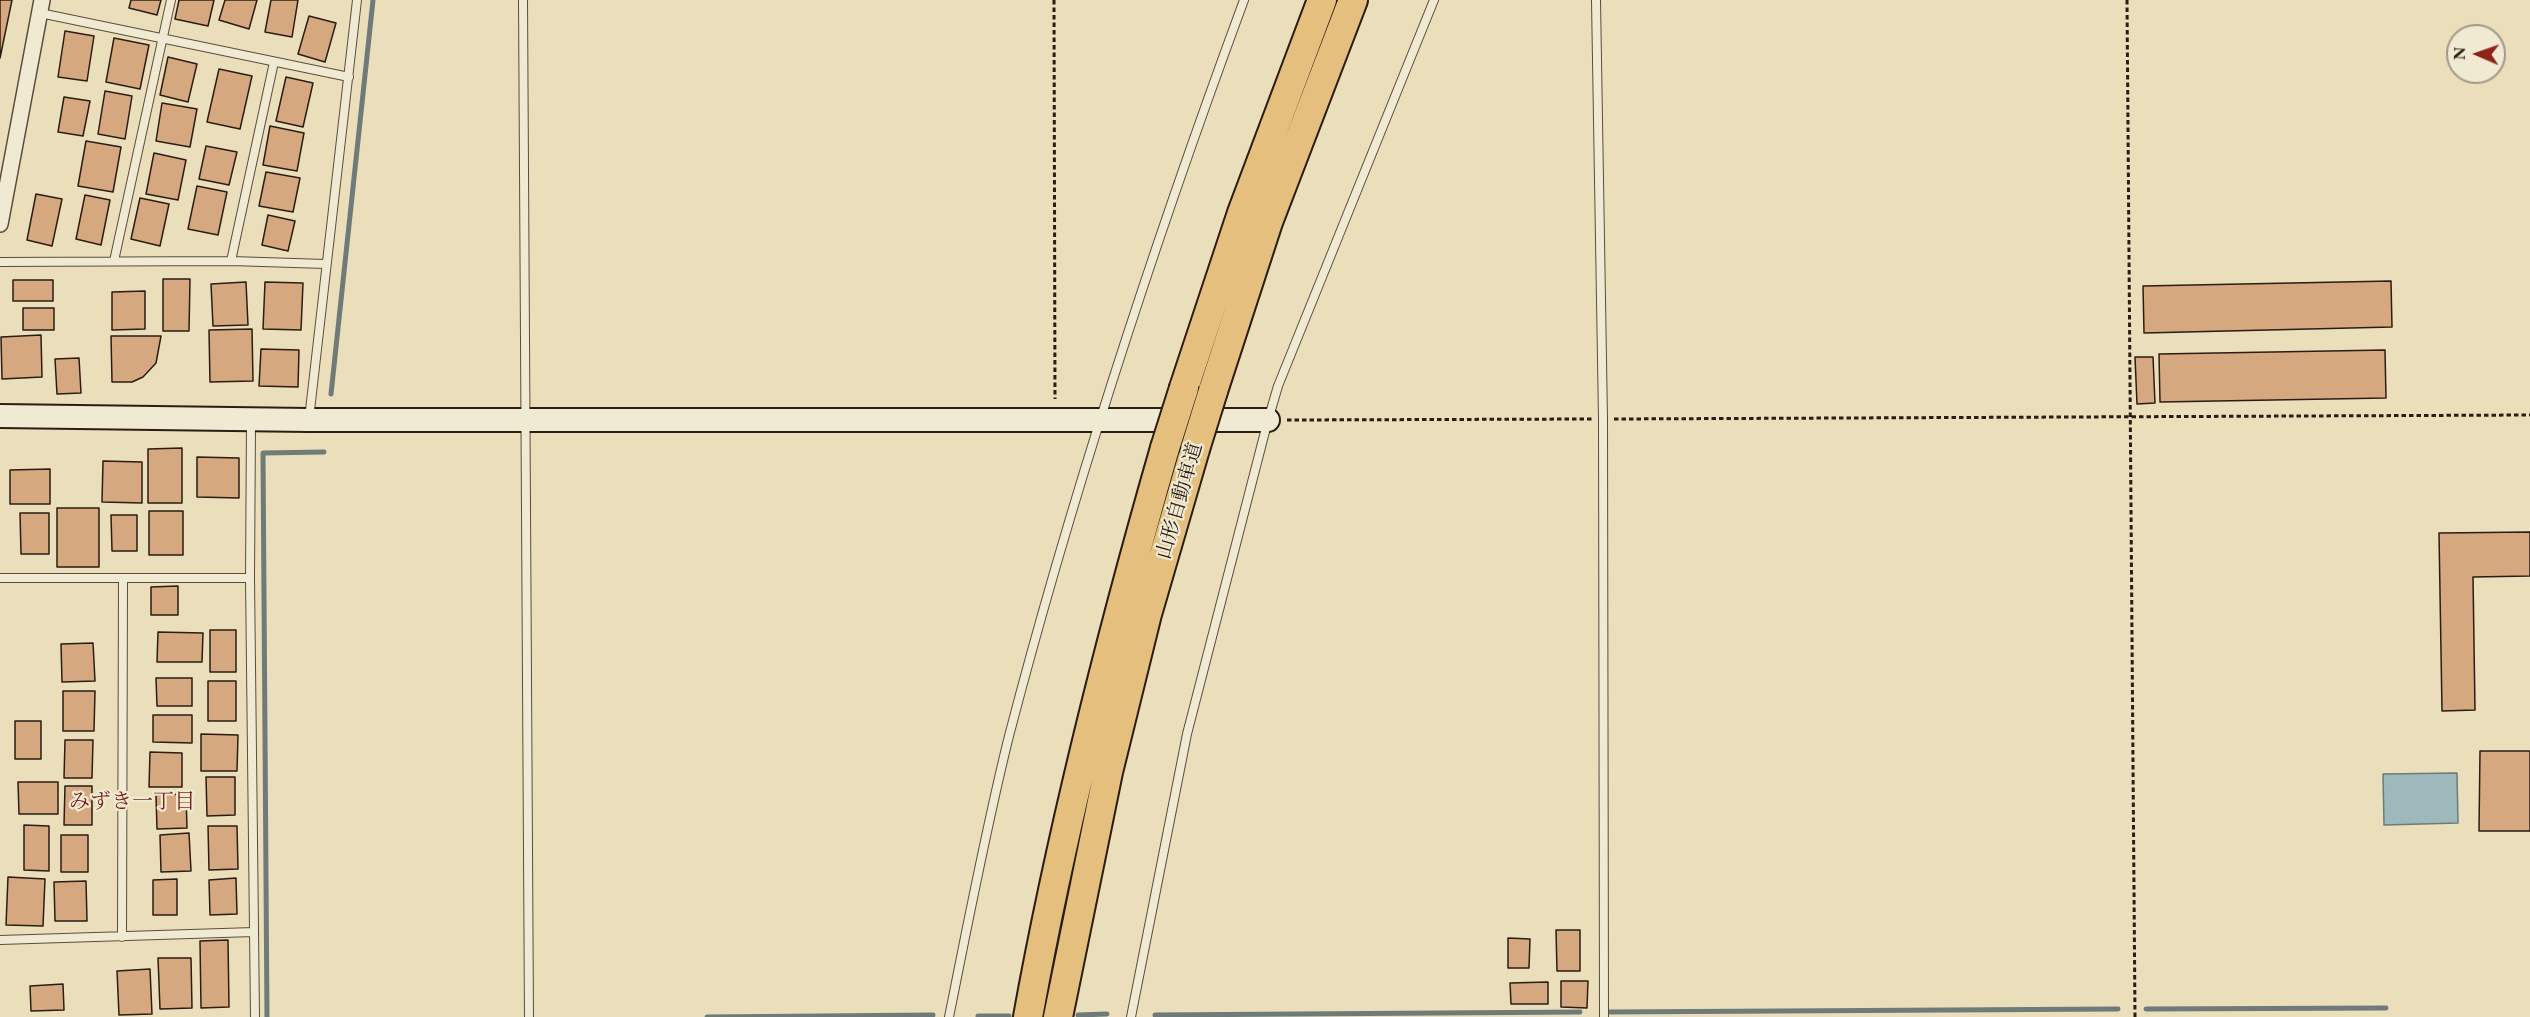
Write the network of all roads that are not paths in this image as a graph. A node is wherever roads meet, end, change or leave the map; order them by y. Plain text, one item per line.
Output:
1 (171, 0) edge
2 (357, 0) edge
3 (523, 0) edge
4 (1244, 0) edge
5 (1322, 0) edge
6 (1353, 0) edge
7 (1434, 0) edge
8 (1596, 0) edge
9 (41, 7) edge
10 (162, 39) junction
11 (274, 62) junction
12 (349, 77) junction
13 (0, 224) edge
14 (114, 261) junction
15 (231, 261) junction
16 (0, 262) edge
17 (326, 264) junction
18 (0, 416) edge
19 (525, 418) junction
20 (250, 419) junction
21 (309, 420) junction
22 (1101, 420) junction
23 (1268, 420) junction
24 (0, 578) edge
25 (250, 578) junction
26 (123, 580) junction
27 (255, 932) junction
28 (122, 937) junction
29 (0, 940) edge
30 (255, 1017) edge
31 (529, 1017) edge
32 (950, 1017) edge
33 (1028, 1017) edge
34 (1058, 1017) edge
35 (1131, 1017) edge
36 (1604, 1017) edge

1 - 10 lane
2 - 12 lane
3 - 19 lane
4 - 22 lane
5 - 33 highway, 山形自動車道, bridge
6 - 34 highway, 山形自動車道, bridge
7 - 23 lane
8 - 36 lane
9 - 10 lane
9 - 13 street
10 - 11 lane
10 - 14 lane
11 - 12 lane
11 - 15 lane
12 - 17 lane
14 - 15 lane
14 - 16 lane
15 - 17 lane
17 - 21 lane
18 - 20 street
19 - 21 street
19 - 22 street
19 - 31 lane
20 - 21 street
20 - 25 lane
22 - 23 street
22 - 32 lane
23 - 35 lane
24 - 26 lane
25 - 26 lane
25 - 27 lane
26 - 28 lane
27 - 28 lane
27 - 30 lane
28 - 29 lane

